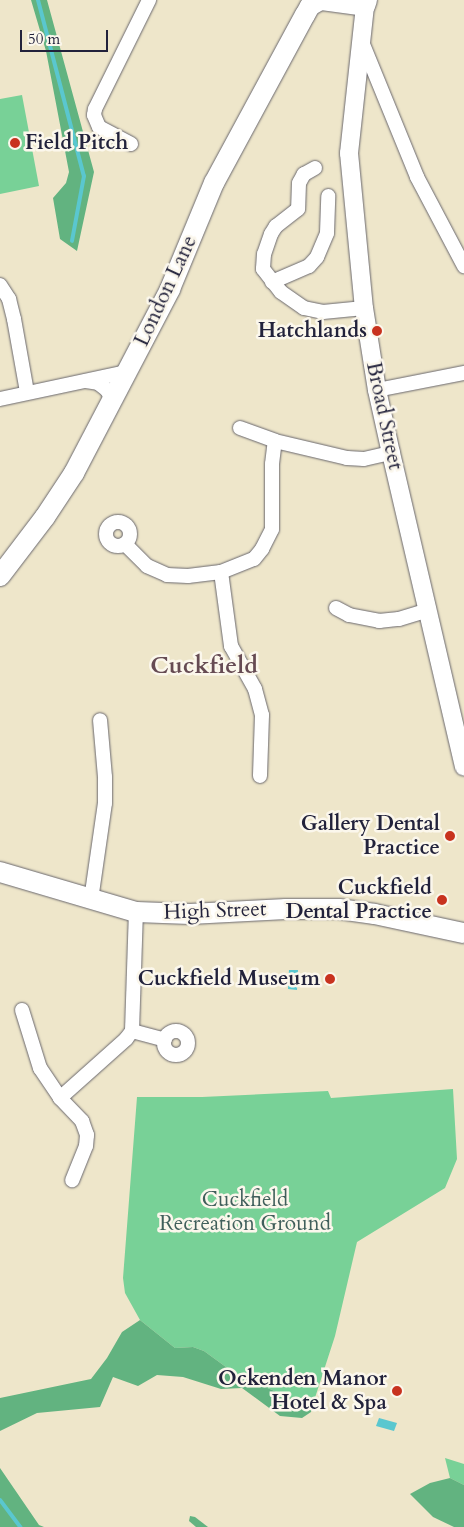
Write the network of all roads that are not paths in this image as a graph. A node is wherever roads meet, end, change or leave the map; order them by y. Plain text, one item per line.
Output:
1 (149, 0) edge
2 (319, 0) edge
3 (366, 3) edge
4 (362, 41) junction
5 (131, 144) dead end
6 (315, 168) dead end
7 (328, 196) dead end
8 (464, 266) edge
9 (272, 282) junction
10 (0, 285) edge
11 (364, 308) junction
12 (127, 372) junction
13 (464, 374) edge
14 (86, 381) junction
15 (377, 390) junction
16 (27, 392) junction
17 (0, 398) edge
18 (113, 401) junction
19 (240, 428) dead end
20 (275, 441) junction
21 (391, 453) junction
22 (125, 544) dead end
23 (221, 572) junction
24 (0, 576) edge
25 (336, 608) dead end
26 (428, 610) junction
27 (100, 720) dead end
28 (464, 767) edge
29 (260, 776) dead end
30 (0, 872) edge
31 (91, 900) junction
32 (136, 912) junction
33 (464, 933) edge
34 (22, 1010) dead end
35 (132, 1031) junction
36 (164, 1040) dead end
37 (60, 1098) junction
38 (72, 1180) dead end

1 - 5 street
2 - 3 main road, London Lane
2 - 12 main road, London Lane
3 - 4 street, Broad Street
4 - 8 street
4 - 11 street, Broad Street
6 - 9 street
7 - 9 street
9 - 11 street
10 - 16 street
11 - 15 street, Broad Street
12 - 14 street
12 - 18 main road, London Lane
13 - 15 street
14 - 16 street
14 - 18 street
15 - 21 street, Broad Street
16 - 17 street
18 - 24 main road, London Lane
19 - 20 street
20 - 21 street
20 - 23 street
21 - 26 street, Broad Street
22 - 23 street
23 - 29 street
25 - 26 street
26 - 28 street, Broad Street
27 - 31 street
30 - 31 main road, High Street
31 - 32 main road, High Street
32 - 33 main road, High Street
32 - 35 street
34 - 37 street
35 - 36 street
35 - 37 street
37 - 38 street

